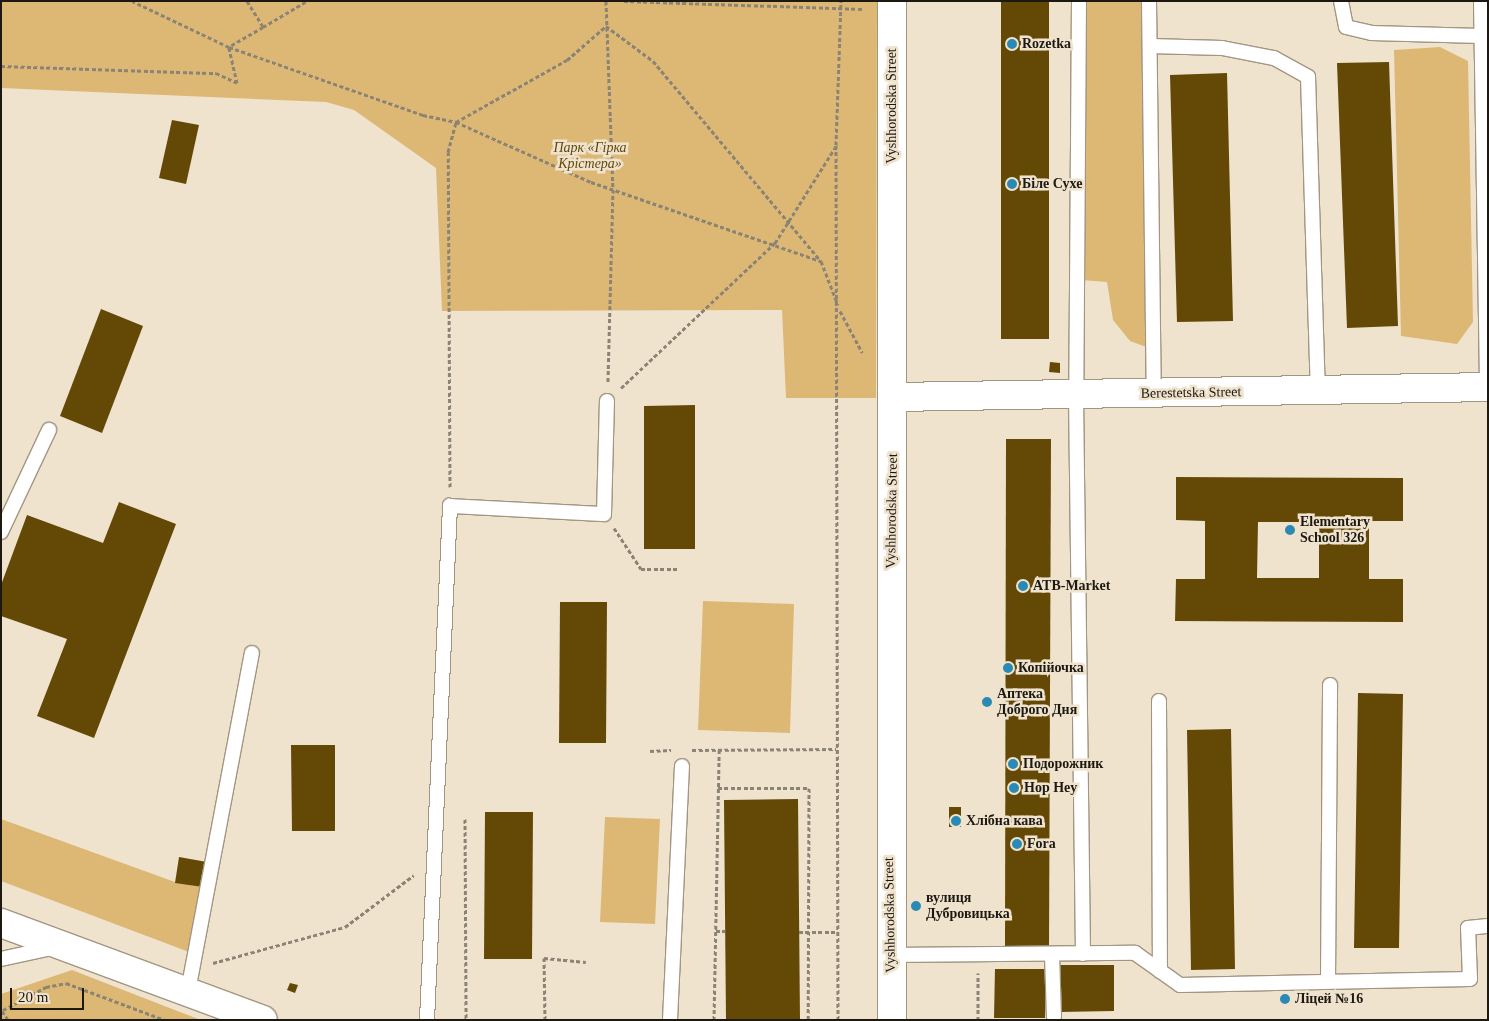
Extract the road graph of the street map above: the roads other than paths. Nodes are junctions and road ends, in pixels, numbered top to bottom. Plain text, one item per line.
1 (892, 1) edge
2 (1079, 1) edge
3 (1150, 1) edge
4 (1341, 1) edge
5 (1481, 1) edge
6 (1481, 36) junction
7 (1150, 46) junction
8 (1487, 387) edge
9 (1318, 390) junction
10 (1154, 394) junction
11 (1076, 395) junction
12 (894, 397) junction
13 (607, 401) road end
14 (49, 430) dead end
15 (1, 532) edge
16 (252, 653) dead end
17 (1330, 685) dead end
18 (1159, 701) dead end
19 (682, 766) dead end
20 (1, 923) edge
21 (1488, 926) edge
22 (62, 947) junction
23 (1052, 954) junction
24 (1083, 954) junction
25 (890, 955) junction
26 (1, 959) edge
27 (1160, 971) junction
28 (190, 980) junction
29 (1328, 981) junction
30 (1054, 1017) dead end
31 (263, 1020) edge
32 (427, 1020) edge
33 (670, 1020) edge
34 (892, 1020) edge

1 - 12 main road, Vyshhorodska Street
2 - 11 lane
3 - 7 lane
4 - 6 lane
5 - 6 lane
6 - 8 lane
7 - 9 lane
7 - 10 lane
8 - 9 main road, Berestetska Street
9 - 10 main road, Berestetska Street
10 - 11 main road, Berestetska Street
11 - 12 main road, Berestetska Street
11 - 24 lane
12 - 25 main road, Vyshhorodska Street
13 - 32 lane
14 - 15 lane
16 - 28 lane
17 - 29 lane
18 - 27 lane
19 - 33 lane
20 - 22 main road
21 - 29 lane
22 - 26 lane
22 - 28 main road
23 - 24 lane
23 - 25 lane
23 - 30 lane
24 - 27 lane
25 - 34 main road, Vyshhorodska Street
27 - 29 lane
28 - 31 main road

